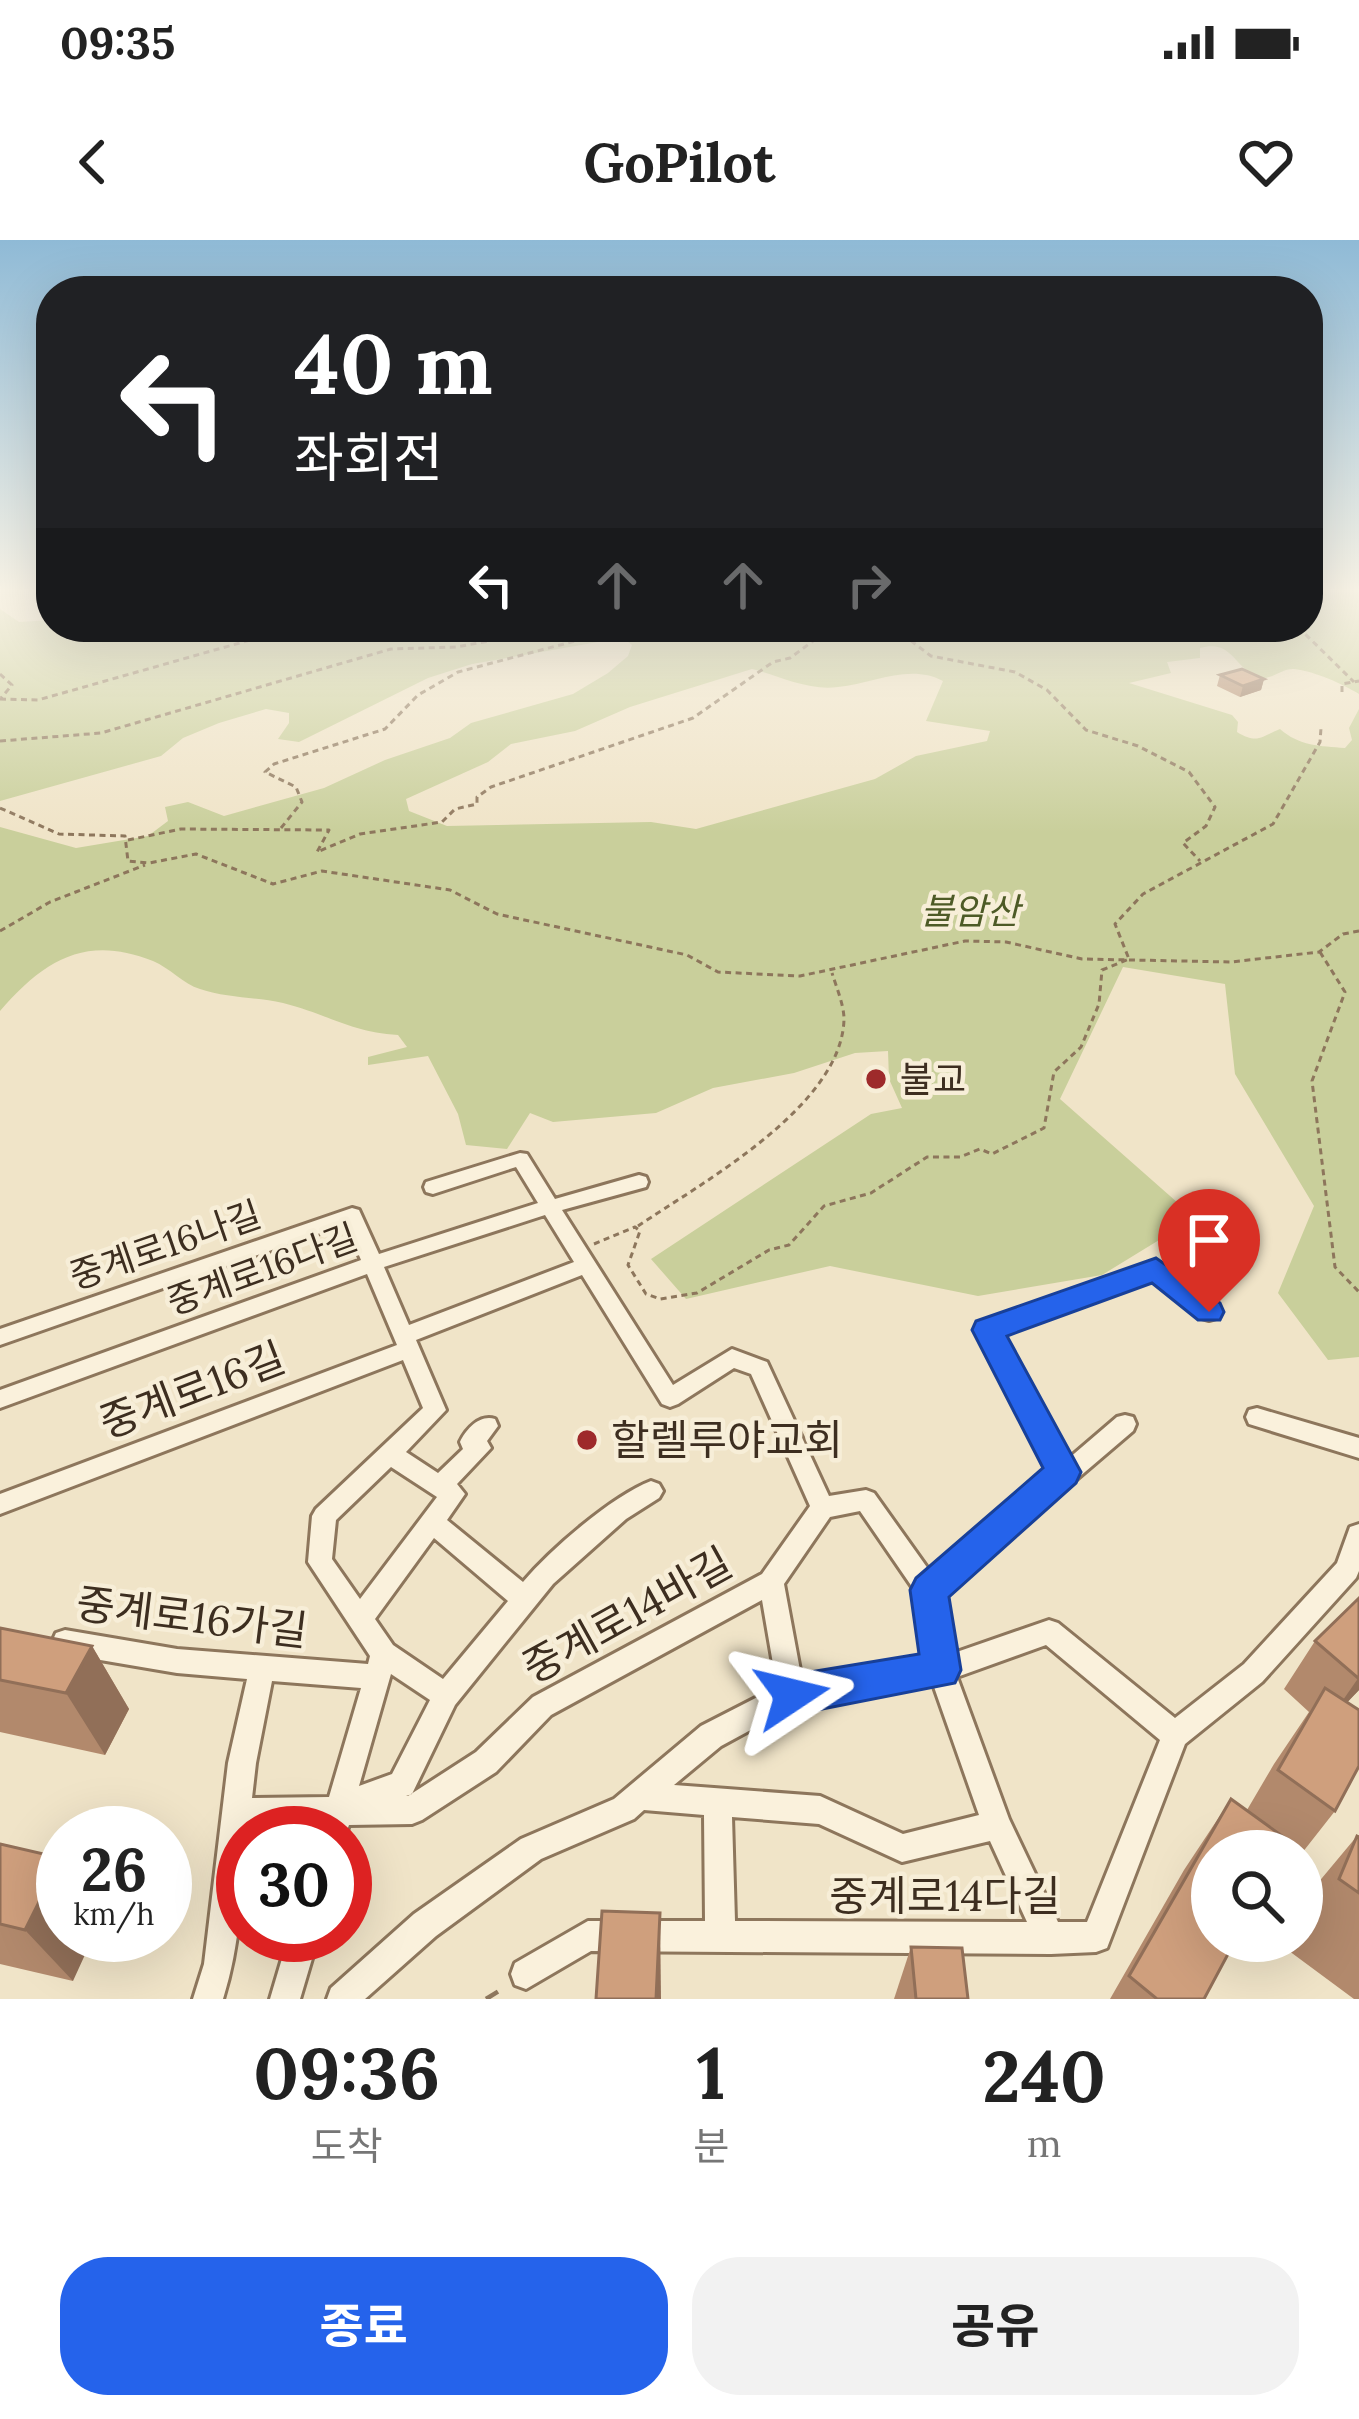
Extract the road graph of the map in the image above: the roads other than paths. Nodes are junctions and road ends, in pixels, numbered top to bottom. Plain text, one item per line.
1 (639, 1182) dead end
2 (434, 1187) dead end
3 (548, 1206) junction
4 (582, 1262) junction
5 (373, 1263) junction
6 (1209, 1312) dead end
7 (0, 1337) edge
8 (408, 1341) junction
9 (0, 1399) edge
10 (1256, 1417) dead end
11 (1125, 1424) dead end
12 (487, 1426) dead end
13 (1359, 1448) edge
14 (389, 1454) junction
15 (1064, 1472) junction
16 (440, 1486) junction
17 (651, 1491) dead end
18 (0, 1504) edge
19 (823, 1508) junction
20 (432, 1522) junction
21 (1359, 1535) edge
22 (771, 1582) junction
23 (929, 1590) junction
24 (526, 1600) junction
25 (360, 1619) junction
26 (44, 1638) edge
27 (380, 1666) junction
28 (262, 1668) junction
29 (941, 1670) junction
30 (792, 1695) junction
31 (446, 1696) junction
32 (1174, 1735) junction
33 (640, 1796) junction
34 (718, 1802) junction
35 (237, 1806) edge
36 (340, 1806) edge
37 (362, 1806) edge
38 (372, 1815) edge
39 (997, 1825) junction
40 (720, 1937) junction
41 (1051, 1939) junction
42 (219, 1962) edge
43 (296, 1962) edge
44 (526, 1974) dead end
45 (208, 1999) edge
46 (286, 1999) edge
47 (342, 1999) edge

1 - 3 street, 중계로16다길
2 - 3 street
3 - 4 street
3 - 5 street, 중계로16다길
4 - 8 street, 중계로16길
4 - 19 street
5 - 7 street, 중계로16나길
5 - 8 street
5 - 9 street, 중계로16다길
6 - 15 street
8 - 14 street
8 - 18 street, 중계로16길
10 - 13 street
11 - 15 street
12 - 16 street
14 - 16 street
14 - 25 street
15 - 23 street
16 - 20 street
17 - 24 street
19 - 22 street, 중계로14바길
19 - 23 street
20 - 24 street
20 - 25 street
21 - 32 street
22 - 30 street
22 - 38 street, 중계로14바길
23 - 29 street
24 - 31 street
25 - 27 street
26 - 28 street, 중계로16가길
27 - 28 street, 중계로16가길
27 - 31 street
27 - 36 street
28 - 35 street
29 - 30 street
29 - 32 street
29 - 39 street
30 - 33 street
31 - 37 street
32 - 41 street, 중계로14다길
33 - 34 street
33 - 47 street
34 - 39 street
34 - 40 street
39 - 41 street
40 - 41 street, 중계로14다길
40 - 44 street, 중계로14다길
42 - 45 street
43 - 46 street

